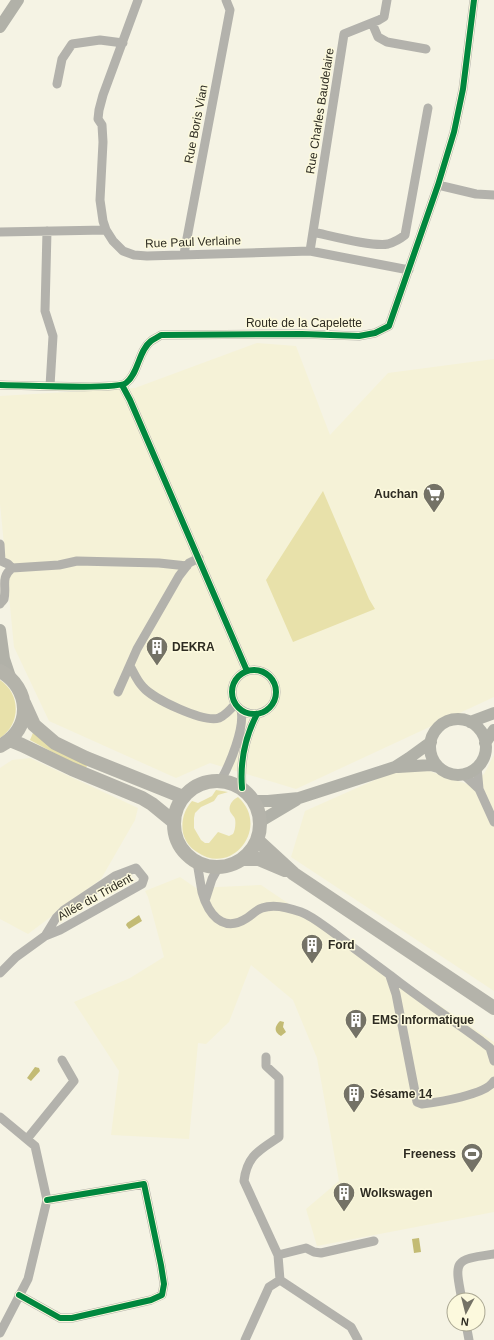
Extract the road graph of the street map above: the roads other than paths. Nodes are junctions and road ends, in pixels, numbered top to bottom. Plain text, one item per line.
1 (18, 0) edge
2 (138, 0) edge
3 (226, 0) edge
4 (387, 0) edge
5 (474, 0) edge
6 (372, 23) junction
7 (0, 27) edge
8 (123, 43) junction
9 (426, 49) dead end
10 (57, 84) dead end
11 (428, 108) dead end
12 (438, 185) junction
13 (494, 195) edge
14 (106, 230) junction
15 (47, 231) junction
16 (0, 232) edge
17 (313, 232) junction
18 (310, 250) junction
19 (184, 254) junction
20 (409, 270) junction
21 (122, 384) junction
22 (0, 385) edge
23 (50, 386) junction
24 (0, 544) edge
25 (199, 558) junction
26 (187, 566) junction
27 (12, 568) junction
28 (0, 604) edge
29 (0, 630) edge
30 (130, 666) junction
31 (247, 671) junction
32 (5, 674) edge
33 (118, 692) dead end
34 (24, 703) junction
35 (238, 707) junction
36 (494, 713) edge
37 (257, 714) junction
38 (470, 722) junction
39 (494, 730) edge
40 (431, 742) junction
41 (5, 743) edge
42 (485, 743) junction
43 (438, 766) junction
44 (395, 767) junction
45 (477, 767) junction
46 (463, 774) junction
47 (221, 780) junction
48 (242, 788) junction
49 (479, 789) junction
50 (183, 797) junction
51 (299, 798) junction
52 (254, 800) junction
53 (174, 822) junction
54 (260, 822) junction
55 (494, 822) edge
56 (257, 840) junction
57 (243, 858) junction
58 (197, 862) junction
59 (219, 866) junction
60 (294, 874) junction
61 (205, 901) junction
62 (45, 936) junction
63 (0, 973) edge
64 (390, 976) junction
65 (494, 1008) edge
66 (266, 1057) dead end
67 (62, 1060) dead end
68 (494, 1061) edge
69 (494, 1081) edge
70 (0, 1117) edge
71 (27, 1140) junction
72 (47, 1200) junction
73 (374, 1241) dead end
74 (494, 1254) edge
75 (278, 1255) junction
76 (280, 1280) junction
77 (460, 1292) edge
78 (19, 1296) junction
79 (1, 1331) edge
80 (245, 1340) edge
81 (358, 1340) edge

1 - 7 main road
2 - 8 street, Rue Paul Verlaine
3 - 19 street, Rue Boris Vian
4 - 6 street, Rue Charles Baudelaire
5 - 12 street, Route de la Capelette
6 - 9 street
6 - 17 street, Rue Charles Baudelaire
8 - 10 street
8 - 14 street, Rue Paul Verlaine
11 - 17 street
12 - 13 street
12 - 20 street, Route de la Capelette
14 - 15 street
14 - 19 street, Rue Paul Verlaine
15 - 16 street
15 - 23 street
17 - 18 street, Rue Charles Baudelaire
18 - 19 street, Rue Paul Verlaine
18 - 20 street, Rue Paul Verlaine
20 - 21 street, Route de la Capelette
21 - 23 street
21 - 25 street
22 - 23 street
24 - 27 street
25 - 26 street
25 - 31 street
26 - 27 street
26 - 30 street
27 - 28 street
29 - 32 main road
30 - 33 street
30 - 35 street
31 - 35 street
31 - 37 street
32 - 34 main road
34 - 41 main road
34 - 50 main road
35 - 37 street
35 - 47 street
36 - 38 main road
37 - 48 street
38 - 40 main road
38 - 42 main road
39 - 42 main road
40 - 43 main road
40 - 44 main road
41 - 53 main road
42 - 45 main road
43 - 44 main road
43 - 46 main road
44 - 51 main road
45 - 46 main road
45 - 49 street
46 - 49 street
47 - 48 main road
47 - 50 main road
48 - 52 main road
49 - 55 street
50 - 53 main road
51 - 52 main road
51 - 54 main road
52 - 54 main road
53 - 58 main road
54 - 56 main road
56 - 57 main road
56 - 60 main road
57 - 59 main road
57 - 60 main road
58 - 59 main road
58 - 61 street
59 - 61 street
60 - 65 main road
61 - 64 street
62 - 62 street, Allée du Trident
62 - 63 street, Allée du Trident
64 - 68 street
64 - 69 street
66 - 75 street
67 - 71 street
70 - 71 street
71 - 72 street
72 - 78 street
72 - 78 street
73 - 75 street
74 - 77 street
75 - 76 street
76 - 80 street
76 - 81 street
78 - 79 street

